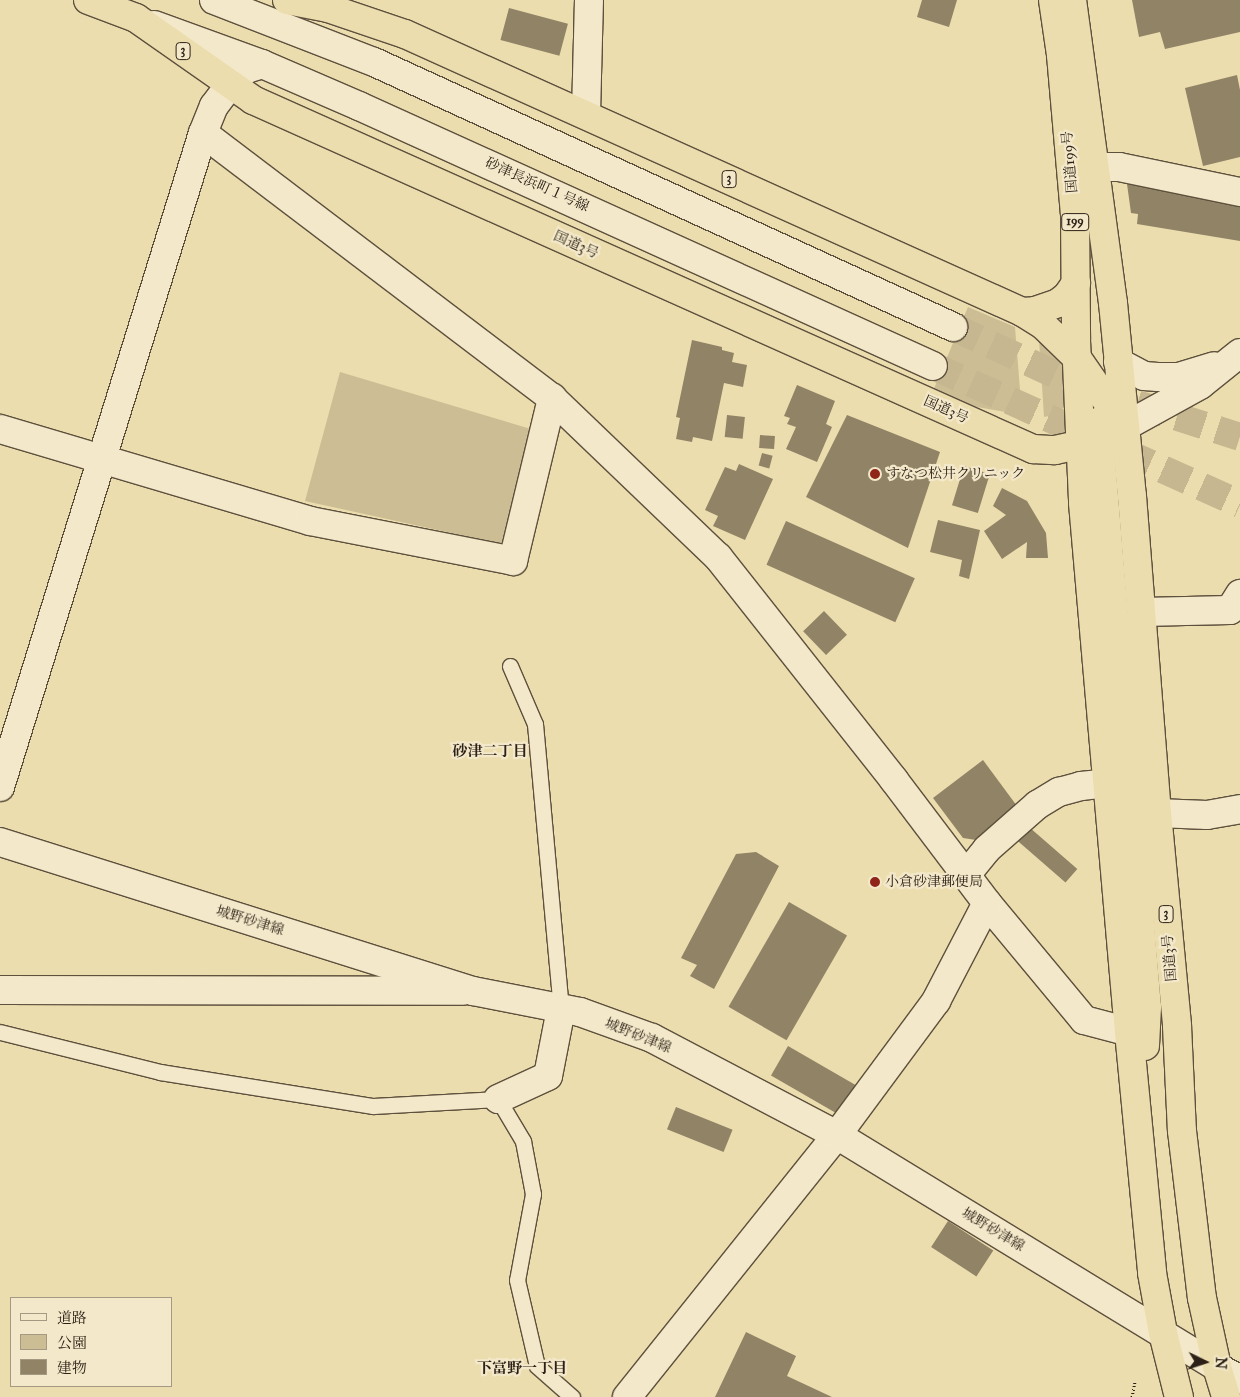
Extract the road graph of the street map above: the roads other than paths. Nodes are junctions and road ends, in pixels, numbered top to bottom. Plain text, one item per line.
1 (88, 0) edge
2 (214, 0) edge
3 (287, 0) edge
4 (589, 0) edge
5 (1053, 0) edge
6 (1072, 0) edge
7 (136, 18) junction
8 (262, 64) junction
9 (230, 85) junction
10 (1086, 101) junction
11 (586, 114) junction
12 (203, 133) junction
13 (1096, 166) junction
14 (1240, 192) edge
15 (1076, 283) junction
16 (1022, 312) junction
17 (953, 327) tunnel mouth
18 (1235, 357) edge
19 (933, 366) tunnel mouth
20 (1105, 369) junction
21 (552, 398) junction
22 (1124, 427) junction
23 (0, 428) edge
24 (1086, 434) junction
25 (1033, 449) junction
26 (100, 460) junction
27 (1083, 503) junction
28 (1240, 594) edge
29 (1142, 612) junction
30 (510, 666) dead end
31 (1108, 783) junction
32 (0, 787) edge
33 (1240, 810) edge
34 (1157, 813) junction
35 (0, 842) edge
36 (966, 875) junction
37 (987, 903) junction
38 (0, 990) edge
39 (473, 991) junction
40 (561, 1009) junction
41 (0, 1032) edge
42 (1129, 1032) junction
43 (498, 1098) junction
44 (837, 1135) junction
45 (1141, 1150) junction
46 (1163, 1333) junction
47 (1217, 1367) junction
48 (1240, 1380) edge
49 (572, 1397) edge
50 (627, 1397) edge
51 (1179, 1397) edge
52 (1226, 1397) edge

1 - 7 highway, 国道3号 / 3
2 - 17 street
3 - 11 highway, 国道3号 / 3
4 - 11 street
5 - 15 highway, 国道199号 / 199
6 - 10 highway, 国道199号 / 199
7 - 8 street, 砂津長浜町１号線
7 - 9 highway, 国道3号 / 3
8 - 9 street
8 - 19 street, 砂津長浜町１号線
9 - 12 street
9 - 25 highway, 国道3号 / 3
10 - 13 highway, 国道199号 / 199
10 - 20 highway
11 - 16 highway, 国道3号 / 3
12 - 21 street
12 - 26 street
13 - 14 street
13 - 20 highway, 国道199号 / 199
15 - 16 highway
15 - 20 highway, 国道199号 / 199
16 - 20 highway, 国道3号 / 3
18 - 20 street
18 - 22 street
20 - 22 highway, 国道3号 / 3
20 - 24 highway, 国道199号 / 199
20 - 24 highway
21 - 26 street
21 - 36 street
22 - 24 highway, 国道3号 / 3
22 - 29 highway, 国道3号 / 3
23 - 26 street
24 - 25 highway, 国道3号 / 3
24 - 27 highway
24 - 45 highway
25 - 27 highway
26 - 32 street
27 - 31 highway
28 - 29 street
29 - 34 highway, 国道3号 / 3
30 - 40 lane
31 - 36 street
31 - 42 highway
33 - 34 street
34 - 47 highway, 国道3号 / 3
35 - 39 street, 城野砂津線
36 - 37 street
37 - 42 street
37 - 44 street
38 - 39 street
39 - 40 street, 城野砂津線
40 - 43 street
40 - 44 street, 城野砂津線
41 - 43 lane
42 - 45 highway
43 - 49 lane
44 - 46 street, 城野砂津線
44 - 50 street
45 - 46 highway
46 - 47 street, 城野砂津線
46 - 51 highway
47 - 48 street, 城野砂津線
47 - 52 highway, 国道3号 / 3

